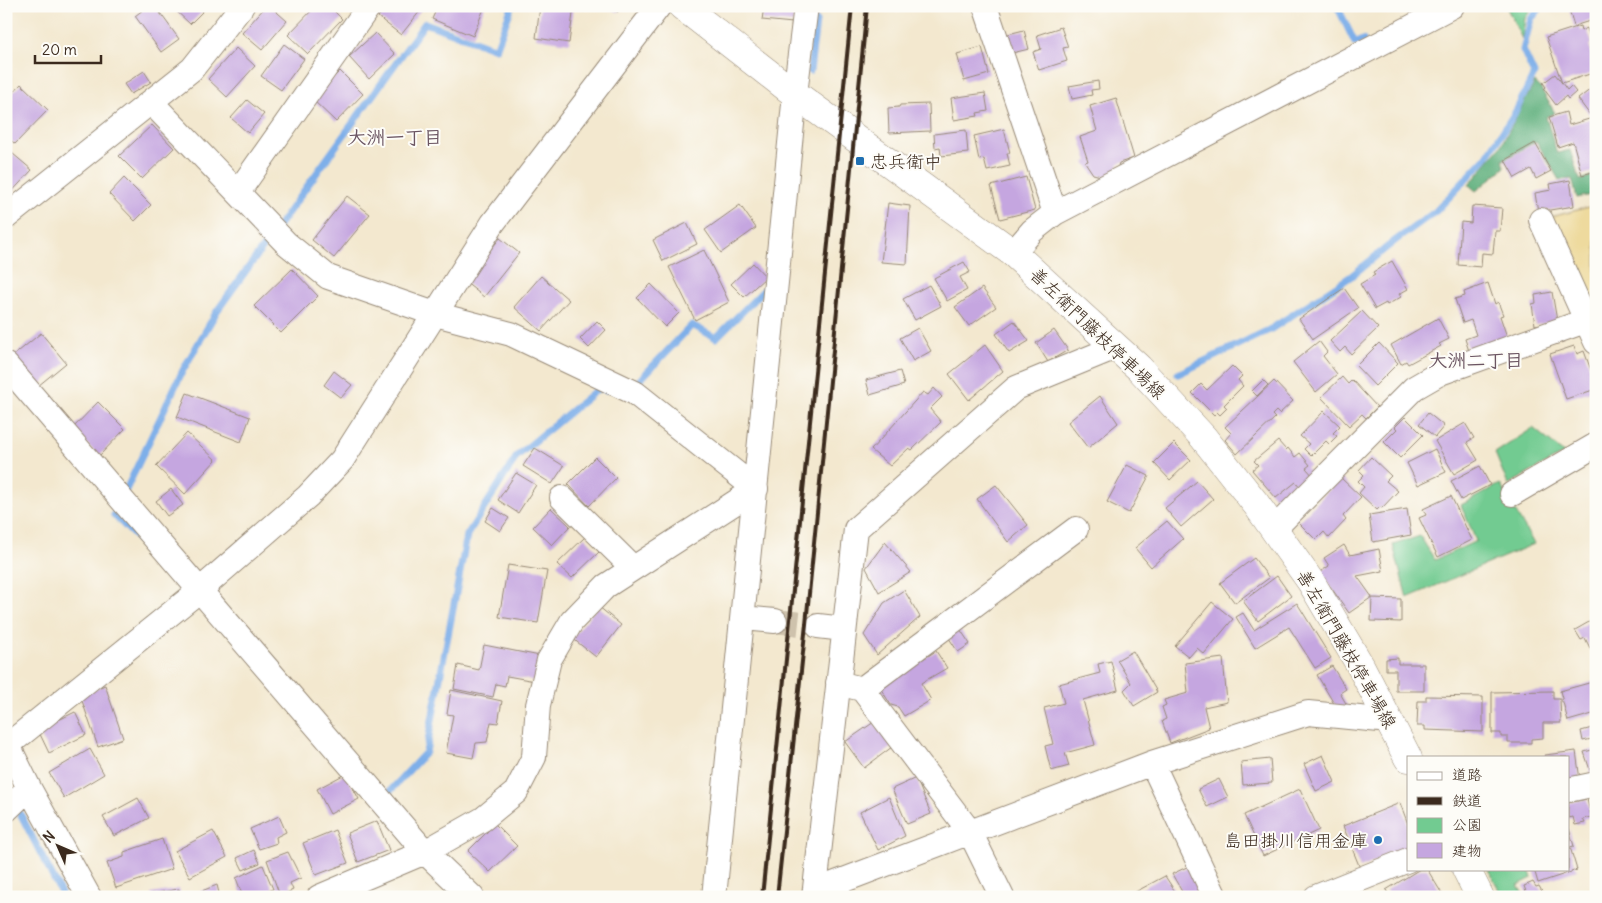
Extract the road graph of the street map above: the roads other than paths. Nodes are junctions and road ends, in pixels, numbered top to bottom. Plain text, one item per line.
1 (242, 6) edge
2 (369, 6) edge
3 (660, 6) edge
4 (682, 6) edge
5 (806, 6) edge
6 (985, 6) edge
7 (1452, 6) edge
8 (794, 94) junction
9 (151, 102) junction
10 (238, 192) junction
11 (1055, 213) junction
12 (6, 217) edge
13 (1541, 220) dead end
14 (1014, 253) junction
15 (435, 314) junction
16 (1590, 318) edge
17 (1596, 342) edge
18 (1116, 347) junction
19 (6, 366) edge
20 (1596, 445) edge
21 (756, 489) junction
22 (1512, 494) dead end
23 (562, 498) dead end
24 (1076, 529) dead end
25 (1274, 529) junction
26 (633, 568) junction
27 (200, 590) junction
28 (743, 618) junction
29 (774, 621) tunnel mouth
30 (818, 626) tunnel mouth
31 (844, 629) junction
32 (838, 684) junction
33 (862, 689) junction
34 (1390, 721) junction
35 (7, 743) edge
36 (1407, 756) edge
37 (1152, 763) junction
38 (1596, 784) edge
39 (29, 788) junction
40 (1570, 790) edge
41 (6, 810) edge
42 (970, 832) junction
43 (425, 852) junction
44 (1407, 860) edge
45 (1466, 870) edge
46 (814, 894) edge
47 (89, 897) edge
48 (319, 897) edge
49 (472, 897) edge
50 (714, 897) edge
51 (1002, 897) edge
52 (1215, 897) edge
53 (1316, 897) edge
54 (1480, 897) edge

1 - 9 street
2 - 10 street
3 - 15 street
4 - 8 main road, 善左衛門藤枝停車場線
5 - 8 street
6 - 11 street
7 - 11 street
8 - 14 main road, 善左衛門藤枝停車場線
8 - 21 street
9 - 10 street
9 - 12 street
10 - 15 street
11 - 14 street
13 - 16 street
14 - 18 main road, 善左衛門藤枝停車場線
15 - 21 street
15 - 27 street
16 - 17 street
16 - 25 street
18 - 25 main road, 善左衛門藤枝停車場線
18 - 31 street
19 - 27 street
20 - 22 street
21 - 26 street
21 - 28 street
23 - 26 street
24 - 33 street
25 - 34 main road, 善左衛門藤枝停車場線
26 - 43 street
27 - 35 street
27 - 43 street
28 - 29 street
28 - 50 street
30 - 31 street
31 - 32 street
32 - 33 street
32 - 46 street
33 - 42 street
34 - 36 main road, 善左衛門藤枝停車場線
34 - 37 street
35 - 39 street
37 - 42 street
37 - 52 street
38 - 40 street
39 - 41 street
39 - 47 street
42 - 46 street
42 - 51 street
43 - 48 street
43 - 49 street
44 - 53 street
45 - 54 main road

